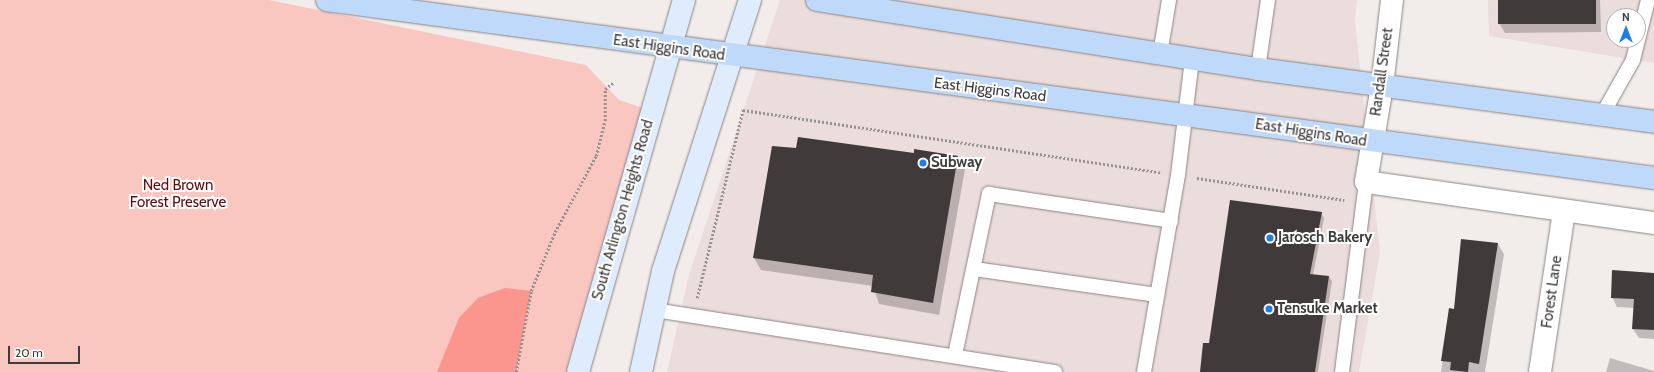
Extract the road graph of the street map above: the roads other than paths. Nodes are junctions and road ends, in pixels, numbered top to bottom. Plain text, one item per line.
1 (327, 0) edge
2 (684, 0) edge
3 (750, 0) edge
4 (817, 0) edge
5 (1169, 0) edge
6 (1268, 0) edge
7 (1392, 0) edge
8 (1648, 0) edge
9 (877, 5) edge
10 (670, 48) junction
11 (1160, 54) junction
12 (731, 57) junction
13 (1192, 58) junction
14 (1258, 69) junction
15 (1382, 86) junction
16 (1184, 114) junction
17 (1602, 116) junction
18 (1654, 122) edge
19 (1371, 143) junction
20 (1654, 178) edge
21 (1365, 192) junction
22 (1564, 212) junction
23 (1170, 221) junction
24 (1654, 223) edge
25 (974, 269) junction
26 (1157, 295) junction
27 (654, 310) junction
28 (955, 355) junction
29 (578, 372) edge
30 (641, 372) edge
31 (1055, 372) edge
32 (1144, 372) edge
33 (1342, 372) edge
34 (1540, 372) edge

1 - 10 main road, East Higgins Road
2 - 10 main road, South Arlington Heights Road
3 - 12 main road
4 - 9 main road
5 - 11 lane
6 - 14 lane
7 - 15 street, Randall Street
8 - 17 lane
9 - 11 main road
10 - 12 main road, East Higgins Road
10 - 29 main road, South Arlington Heights Road
11 - 13 main road
12 - 16 main road, East Higgins Road
12 - 27 main road
13 - 14 main road
13 - 16 lane
14 - 15 main road
15 - 17 main road
15 - 19 street, Randall Street
16 - 19 main road, East Higgins Road
16 - 23 lane
17 - 18 main road
19 - 20 main road, East Higgins Road
19 - 21 street, Randall Street
21 - 22 street
21 - 33 lane
22 - 24 street
22 - 34 street, Forest Lane
23 - 25 lane
23 - 26 lane
25 - 26 lane
25 - 28 lane
26 - 32 lane
27 - 28 lane
27 - 30 main road
28 - 31 lane

